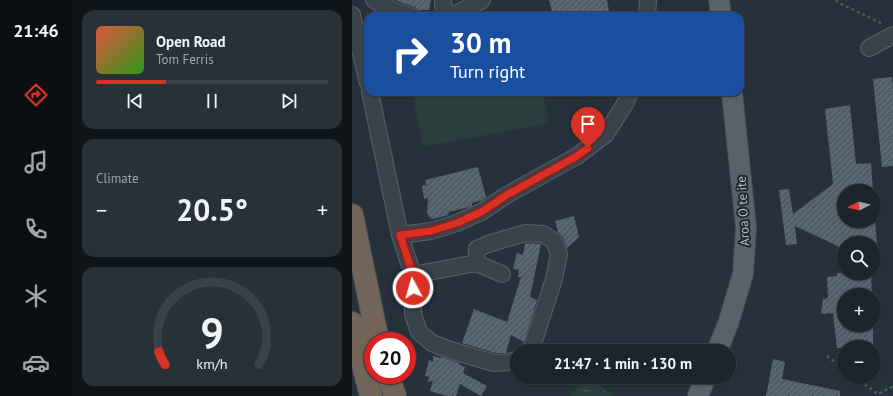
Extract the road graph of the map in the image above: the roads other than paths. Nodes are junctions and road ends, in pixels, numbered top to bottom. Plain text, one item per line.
1 (374, 0) edge
2 (443, 0) edge
3 (482, 0) edge
4 (648, 0) edge
5 (719, 0) edge
6 (399, 12) edge
7 (446, 12) edge
8 (460, 12) edge
9 (646, 12) edge
10 (720, 12) edge
11 (352, 15) edge
12 (890, 30) edge
13 (362, 36) edge
14 (869, 48) dead end
15 (364, 52) edge
16 (371, 96) edge
17 (628, 96) edge
18 (732, 96) edge
19 (352, 215) edge
20 (400, 235) junction
21 (476, 263) junction
22 (502, 274) dead end
23 (413, 275) junction
24 (352, 323) edge
25 (376, 332) edge
26 (533, 344) edge
27 (720, 344) edge
28 (510, 362) edge
29 (391, 384) edge
30 (703, 384) edge
31 (371, 396) edge
32 (395, 396) edge
33 (698, 396) edge

1 - 6 lane
2 - 7 lane
3 - 8 lane
4 - 9 lane
5 - 10 main road
11 - 13 lane
12 - 14 lane
13 - 15 lane
16 - 20 lane
17 - 20 lane
18 - 27 main road, Aroa O te ite
19 - 25 highway
20 - 23 lane
21 - 22 lane
21 - 23 lane
21 - 26 lane
23 - 28 lane
24 - 31 highway
29 - 32 highway
30 - 33 main road

